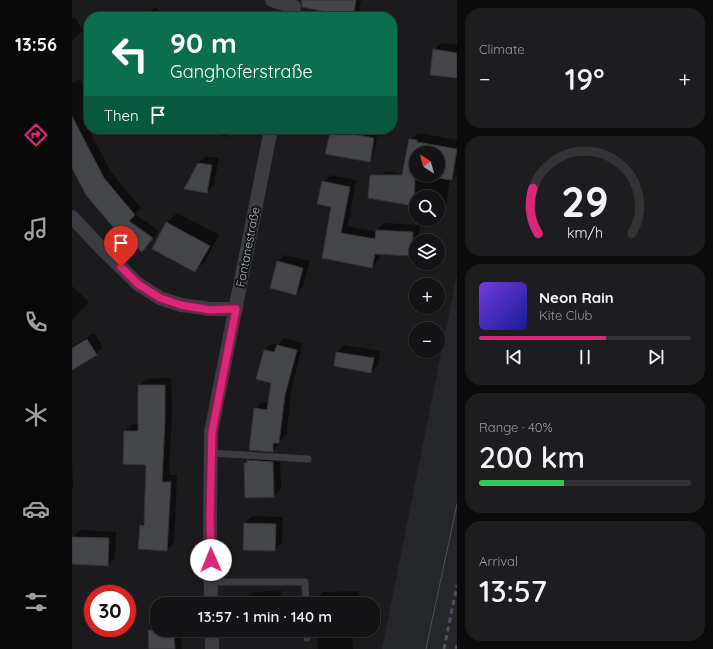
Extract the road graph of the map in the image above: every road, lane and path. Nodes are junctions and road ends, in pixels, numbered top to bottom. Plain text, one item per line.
1 (272, 0) edge
2 (294, 8) edge
3 (270, 134) edge
4 (72, 217) edge
5 (236, 309) junction
6 (211, 453) junction
7 (308, 459) dead end
8 (211, 582) junction
9 (211, 597) edge
10 (306, 597) edge
11 (212, 637) edge
12 (212, 649) edge

1 - 2 street
3 - 5 street, Fontanestraße
4 - 5 street
5 - 6 street, Fontanestraße
6 - 7 lane
6 - 8 street, Fontanestraße
8 - 9 street, Fontanestraße
8 - 10 lane
11 - 12 street

